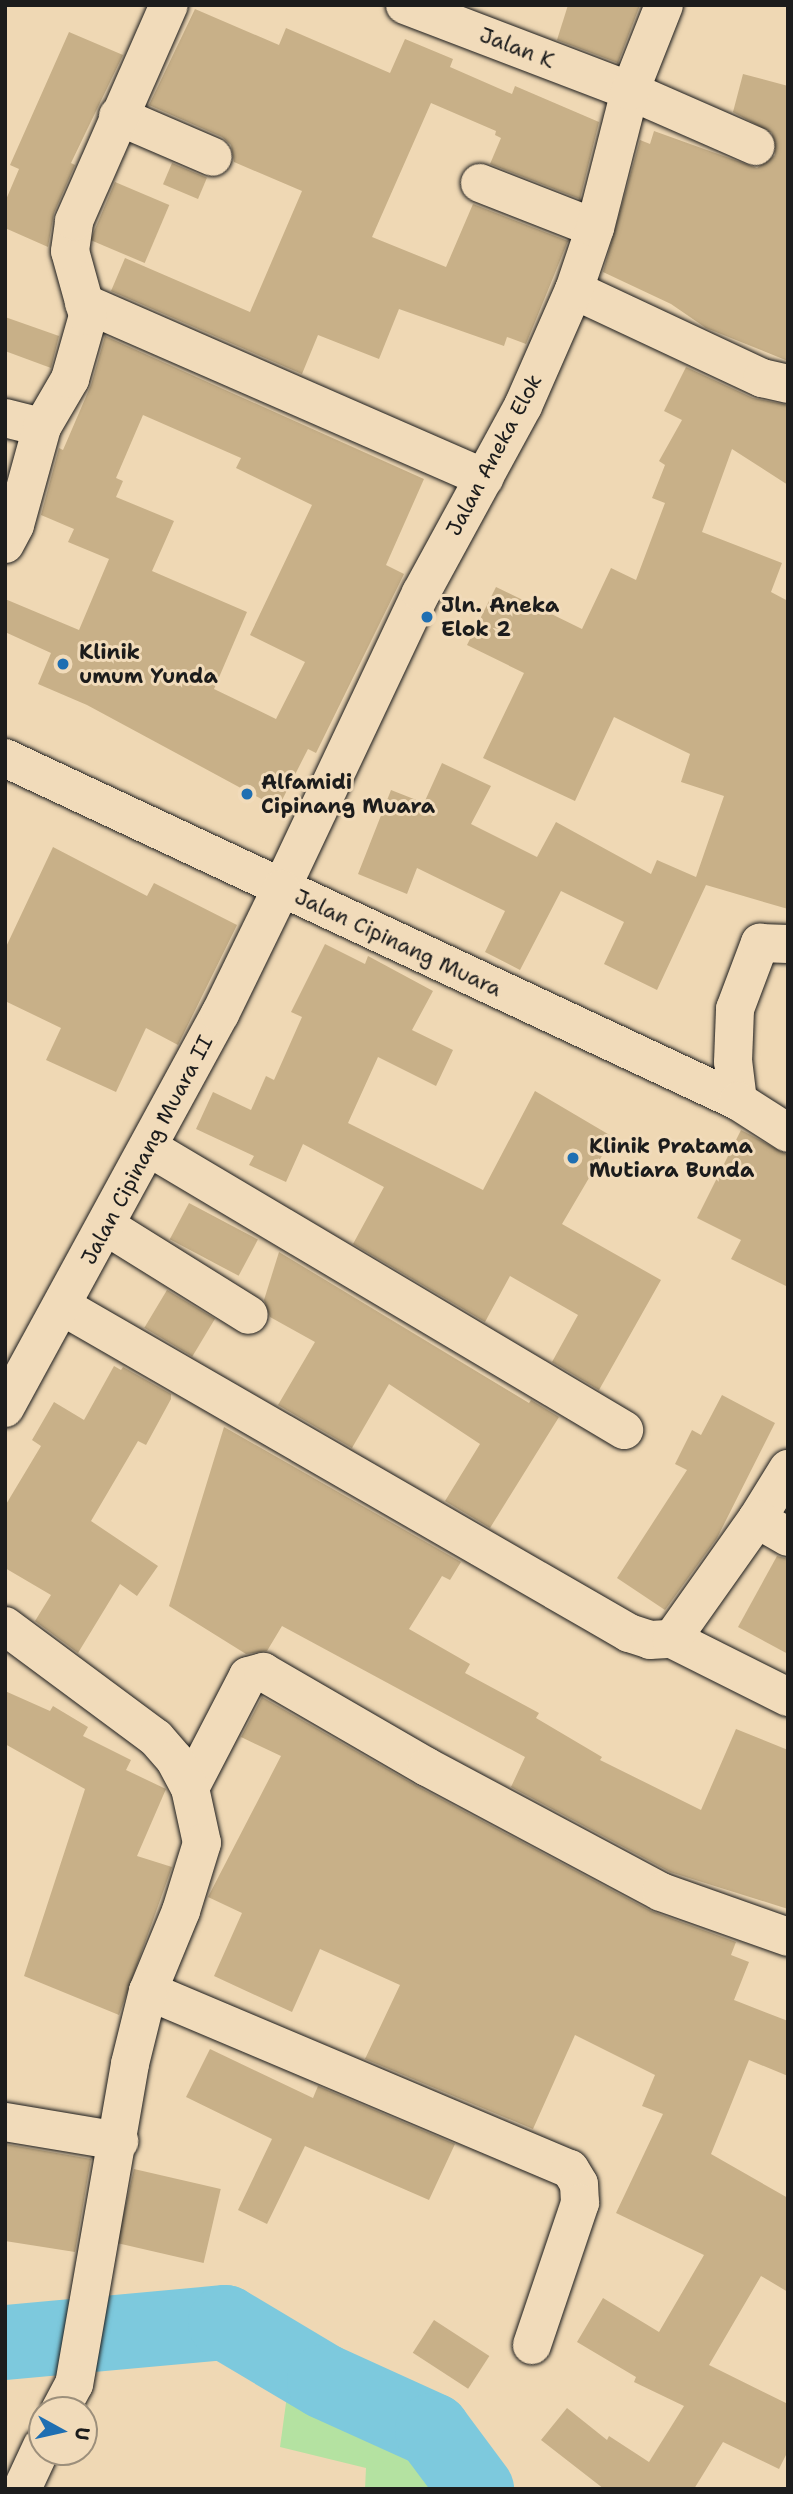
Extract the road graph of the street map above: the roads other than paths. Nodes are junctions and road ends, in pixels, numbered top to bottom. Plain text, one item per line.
1 (169, 5) edge
2 (405, 5) edge
3 (664, 5) edge
4 (630, 91) junction
5 (118, 116) junction
6 (755, 146) dead end
7 (213, 157) dead end
8 (480, 183) dead end
9 (595, 228) junction
10 (574, 290) junction
11 (84, 303) junction
12 (788, 384) edge
13 (5, 418) edge
14 (42, 427) junction
15 (484, 478) junction
16 (5, 544) edge
17 (5, 758) edge
18 (281, 889) junction
19 (788, 944) edge
20 (738, 1101) junction
21 (788, 1133) edge
22 (149, 1147) junction
23 (106, 1226) junction
24 (62, 1306) junction
25 (249, 1315) dead end
26 (5, 1408) edge
27 (624, 1430) dead end
28 (788, 1469) edge
29 (772, 1528) edge
30 (5, 1626) edge
31 (672, 1639) junction
32 (788, 1697) edge
33 (190, 1788) junction
34 (788, 1937) edge
35 (148, 1991) junction
36 (5, 2122) edge
37 (119, 2141) junction
38 (532, 2345) dead end
39 (67, 2396) edge
40 (33, 2466) edge
41 (22, 2489) edge

1 - 5 street
2 - 4 street, Jalan K
3 - 4 street, Jalan Aneka Elok
4 - 6 street, Jalan K
4 - 9 street, Jalan Aneka Elok
5 - 7 street
5 - 11 street
8 - 9 street
9 - 10 street, Jalan Aneka Elok
10 - 12 street
10 - 15 street, Jalan Aneka Elok
11 - 14 street
11 - 15 street
13 - 14 street
14 - 16 street
15 - 18 street, Jalan Aneka Elok
17 - 18 street, Jalan Cipinang Muara
18 - 20 street, Jalan Cipinang Muara
18 - 22 street, Jalan Cipinang Muara II
19 - 20 street
20 - 21 street, Jalan Cipinang Muara
22 - 23 street, Jalan Cipinang Muara II
22 - 27 street
23 - 24 street, Jalan Cipinang Muara II
23 - 25 street
24 - 26 street, Jalan Cipinang Muara II
24 - 31 street
28 - 29 street
29 - 31 street
30 - 33 street
31 - 32 street
33 - 34 street
33 - 35 street
35 - 37 street
35 - 38 street
36 - 37 street
37 - 39 street
40 - 41 street

